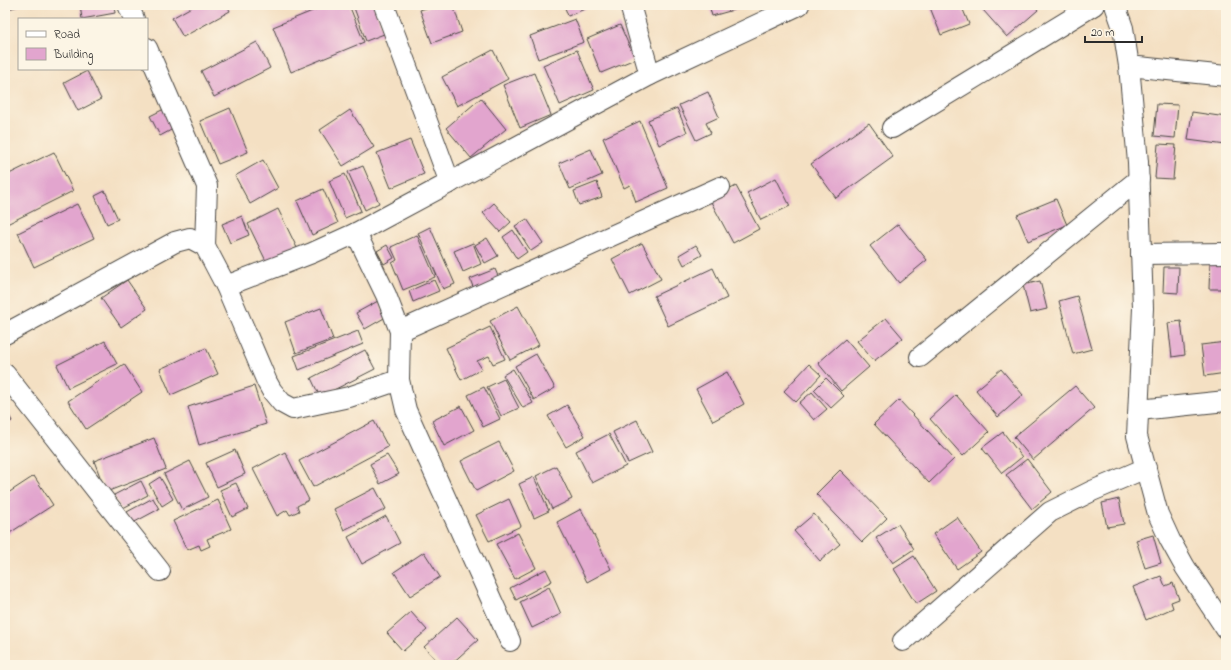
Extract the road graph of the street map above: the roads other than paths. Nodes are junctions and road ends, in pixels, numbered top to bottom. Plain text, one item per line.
1 (128, 5) edge
2 (384, 5) edge
3 (630, 5) edge
4 (799, 5) edge
5 (1094, 5) edge
6 (1115, 5) edge
7 (134, 18) edge
8 (148, 50) edge
9 (1129, 66) junction
10 (650, 75) junction
11 (1226, 76) edge
12 (892, 128) dead end
13 (1139, 179) junction
14 (450, 182) junction
15 (720, 187) dead end
16 (356, 233) junction
17 (206, 246) junction
18 (1226, 253) edge
19 (1141, 254) junction
20 (226, 286) junction
21 (400, 332) junction
22 (5, 334) edge
23 (920, 357) dead end
24 (5, 374) edge
25 (399, 380) junction
26 (1226, 401) edge
27 (1139, 410) junction
28 (1146, 468) junction
29 (160, 572) dead end
30 (1226, 630) edge
31 (510, 641) dead end
32 (904, 641) dead end

1 - 7 street
2 - 14 street
3 - 10 street
4 - 10 street
5 - 12 street
6 - 9 street
8 - 17 street
9 - 11 street
9 - 13 street
10 - 14 street
13 - 19 street
13 - 23 street
14 - 16 street
15 - 21 street
16 - 20 street
16 - 21 street
17 - 20 street
17 - 22 street
18 - 19 street
19 - 27 street
20 - 25 street
21 - 25 street
24 - 29 street
25 - 31 street
26 - 27 street
27 - 28 street
28 - 30 street
28 - 32 street

